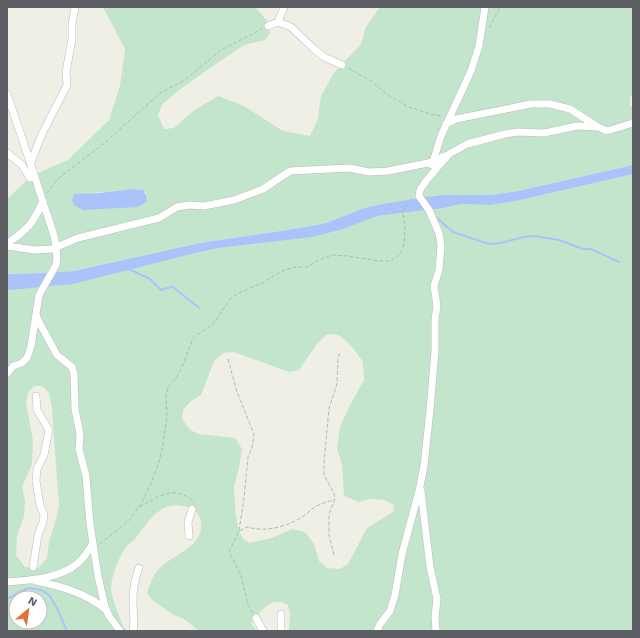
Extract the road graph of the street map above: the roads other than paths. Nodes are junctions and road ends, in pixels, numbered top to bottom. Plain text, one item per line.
1 (75, 7) edge
2 (284, 7) edge
3 (485, 7) edge
4 (278, 22) junction
5 (268, 26) road end
6 (342, 65) road end
7 (7, 94) edge
8 (447, 121) junction
9 (633, 123) edge
10 (598, 127) junction
11 (7, 153) edge
12 (449, 154) junction
13 (31, 162) junction
14 (433, 162) junction
15 (30, 178) dead end
16 (426, 181) junction
17 (43, 201) junction
18 (7, 242) edge
19 (7, 246) edge
20 (56, 247) junction
21 (36, 314) junction
22 (7, 374) edge
23 (36, 396) dead end
24 (421, 483) junction
25 (192, 509) road end
26 (190, 536) dead end
27 (94, 547) junction
28 (33, 568) dead end
29 (139, 568) dead end
30 (28, 580) junction
31 (7, 582) edge
32 (106, 610) junction
33 (281, 614) dead end
34 (256, 618) road end
35 (120, 631) edge
36 (133, 631) edge
37 (264, 631) edge
38 (281, 631) edge
39 (377, 631) edge
40 (436, 631) edge

1 - 13 street
2 - 4 street
3 - 8 street
4 - 5 street
4 - 6 street
7 - 13 street
8 - 10 street
8 - 14 street
9 - 10 street
10 - 12 street
11 - 15 street
12 - 14 street
12 - 16 street
13 - 17 street
14 - 16 street
14 - 20 street
16 - 24 street
17 - 18 street
17 - 20 street
19 - 20 street
20 - 21 street
21 - 22 street
21 - 27 street
23 - 28 street
24 - 39 street
24 - 40 street
25 - 26 street
27 - 30 street
27 - 32 street
29 - 36 street
30 - 31 street
30 - 32 street
32 - 35 street
33 - 38 street
34 - 37 street

